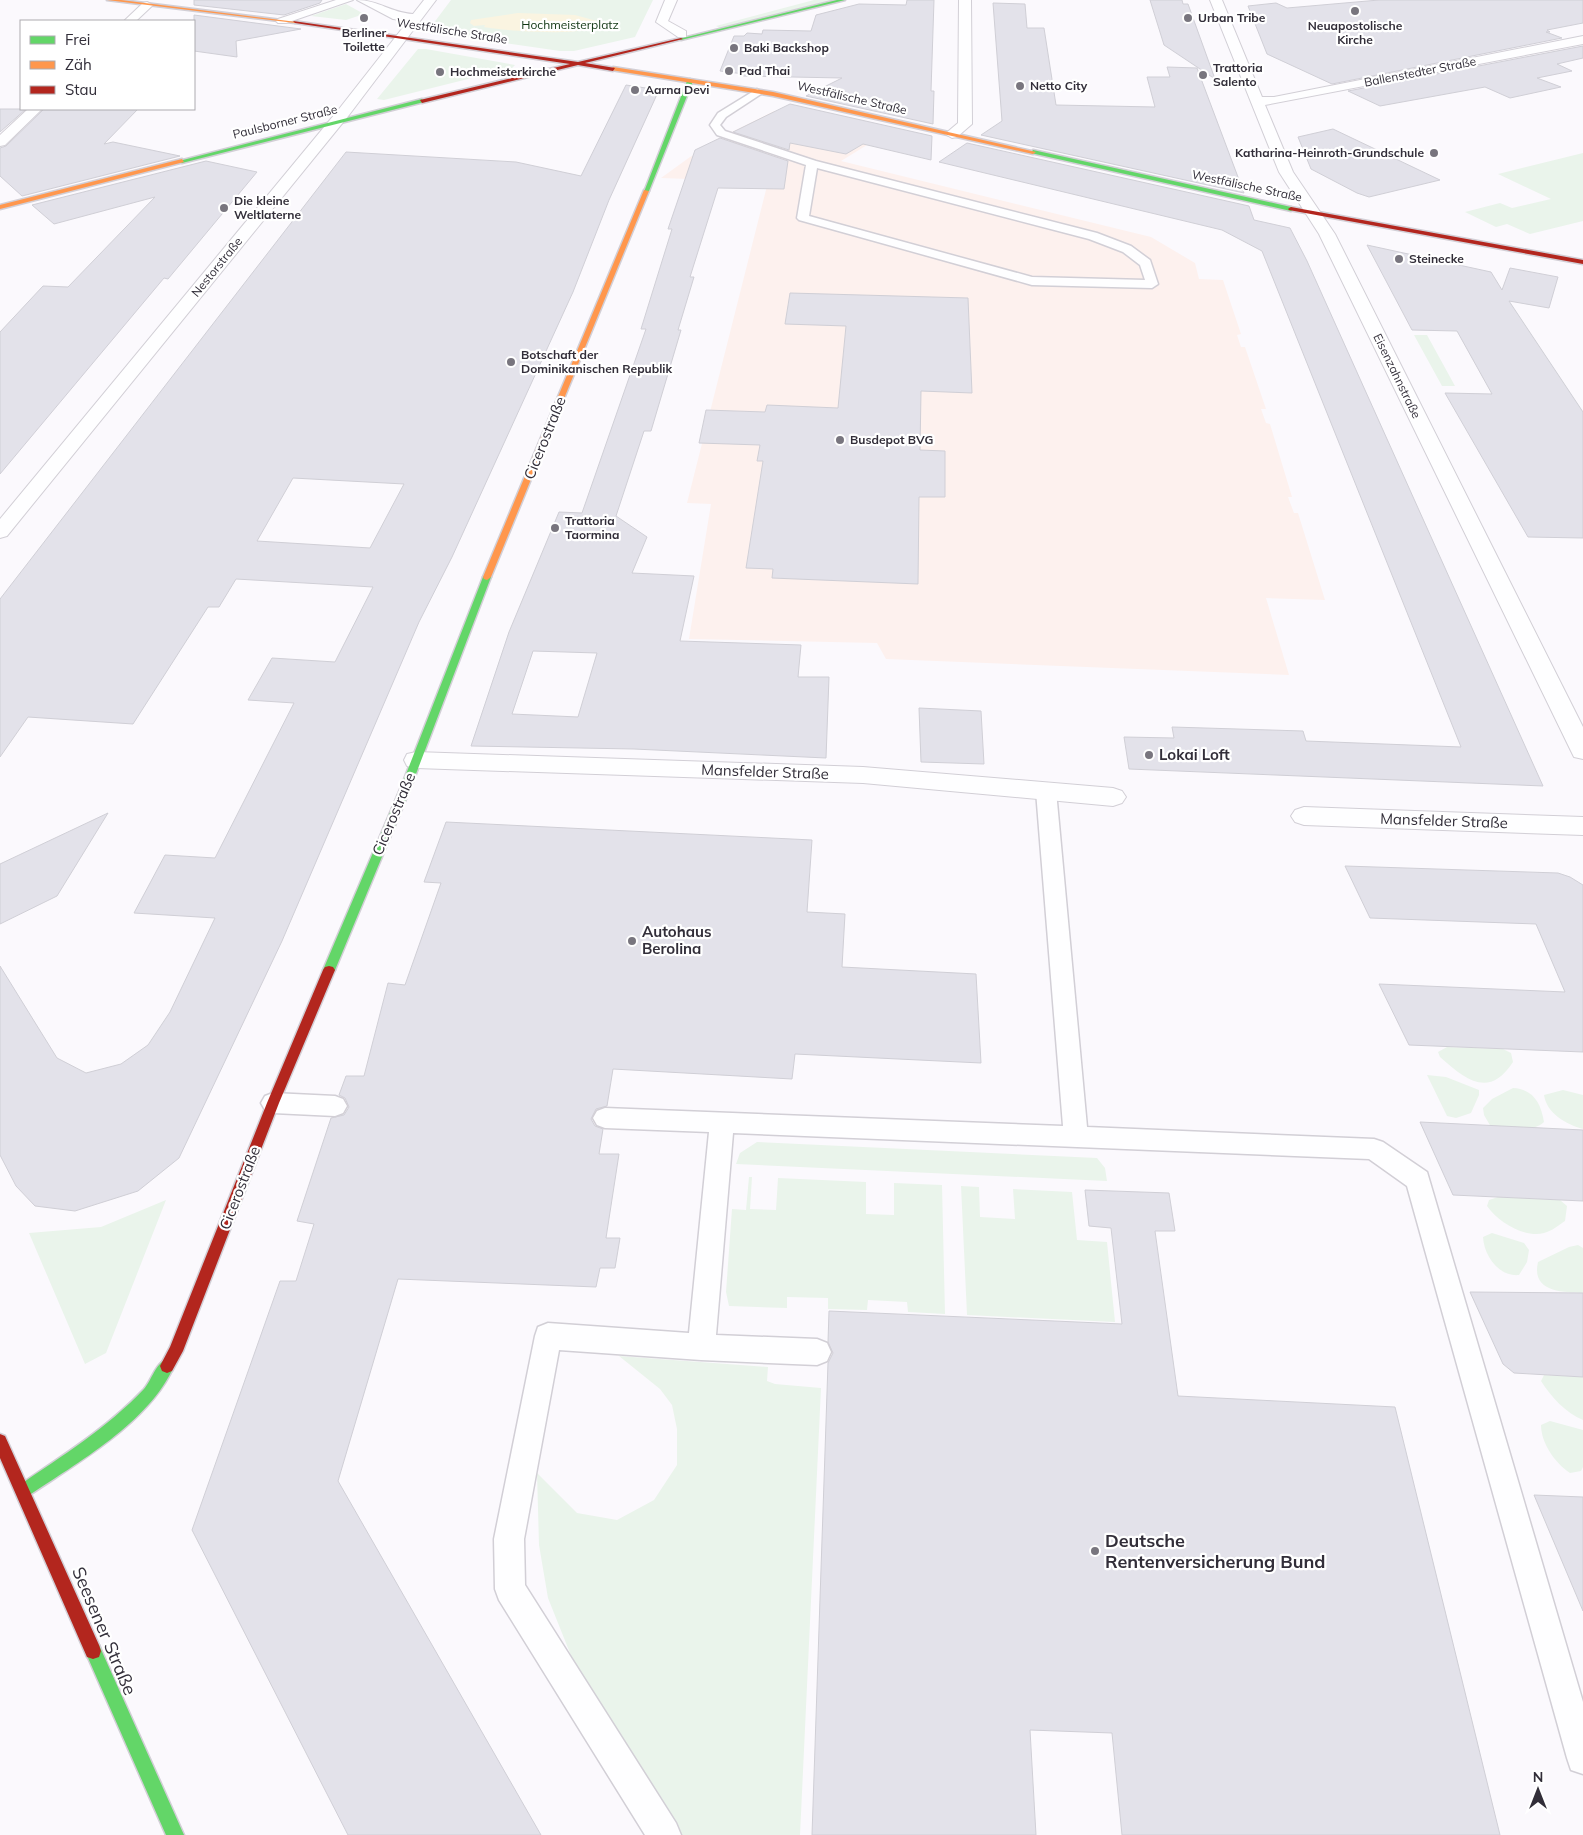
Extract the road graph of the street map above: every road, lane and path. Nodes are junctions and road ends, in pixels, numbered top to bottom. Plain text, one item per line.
1 (109, 0) edge
2 (347, 0) edge
3 (363, 0) edge
4 (430, 0) edge
5 (672, 0) edge
6 (802, 0) edge
7 (843, 0) edge
8 (965, 0) edge
9 (1216, 0) edge
10 (147, 4) junction
11 (415, 18) junction
12 (131, 20) edge
13 (282, 21) junction
14 (401, 36) junction
15 (685, 36) junction
16 (1583, 40) edge
17 (576, 64) junction
18 (690, 81) junction
19 (758, 92) junction
20 (1256, 101) junction
21 (34, 110) edge
22 (335, 124) junction
23 (952, 134) junction
24 (0, 142) edge
25 (812, 163) junction
26 (0, 207) edge
27 (1314, 214) junction
28 (1583, 262) edge
29 (0, 532) edge
30 (1583, 751) edge
31 (416, 760) junction
32 (1046, 792) junction
33 (1113, 798) dead end
34 (1304, 816) dead end
35 (1583, 826) edge
36 (273, 1103) junction
37 (335, 1106) dead end
38 (605, 1118) dead end
39 (722, 1123) junction
40 (1076, 1137) junction
41 (701, 1347) junction
42 (817, 1352) dead end
43 (0, 1441) edge
44 (23, 1490) junction
45 (1583, 1758) edge
46 (175, 1835) edge
47 (664, 1835) edge

1 - 10 street, Westfälische Straße
2 - 13 street
3 - 11 street
4 - 11 street, Nestorstraße
5 - 15 street
6 - 15 street, Paulsborner Straße
7 - 15 street, Paulsborner Straße
8 - 23 street
9 - 20 street, Eisenzahnstraße
10 - 12 street
10 - 13 street, Westfälische Straße
11 - 14 street, Nestorstraße
13 - 14 street, Westfälische Straße
14 - 17 street, Westfälische Straße
14 - 22 street, Nestorstraße
15 - 17 street, Paulsborner Straße
16 - 20 street, Ballenstedter Straße
17 - 18 street, Westfälische Straße
17 - 22 street, Paulsborner Straße
18 - 19 street, Westfälische Straße
18 - 31 street, Cicerostraße
19 - 23 street, Westfälische Straße
19 - 25 lane
20 - 27 street, Eisenzahnstraße
21 - 24 street
22 - 26 street, Paulsborner Straße
22 - 29 street, Nestorstraße
23 - 27 street, Westfälische Straße
25 - 25 lane
27 - 28 street, Westfälische Straße
27 - 30 street, Eisenzahnstraße
31 - 32 street, Mansfelder Straße
31 - 36 street, Cicerostraße
32 - 33 street, Mansfelder Straße
32 - 40 lane
34 - 35 street, Mansfelder Straße
36 - 37 lane
36 - 44 street, Cicerostraße
38 - 39 lane
39 - 40 lane
39 - 41 lane
40 - 45 lane
41 - 42 lane
41 - 47 lane
43 - 44 street, Seesener Straße
44 - 46 street, Seesener Straße

